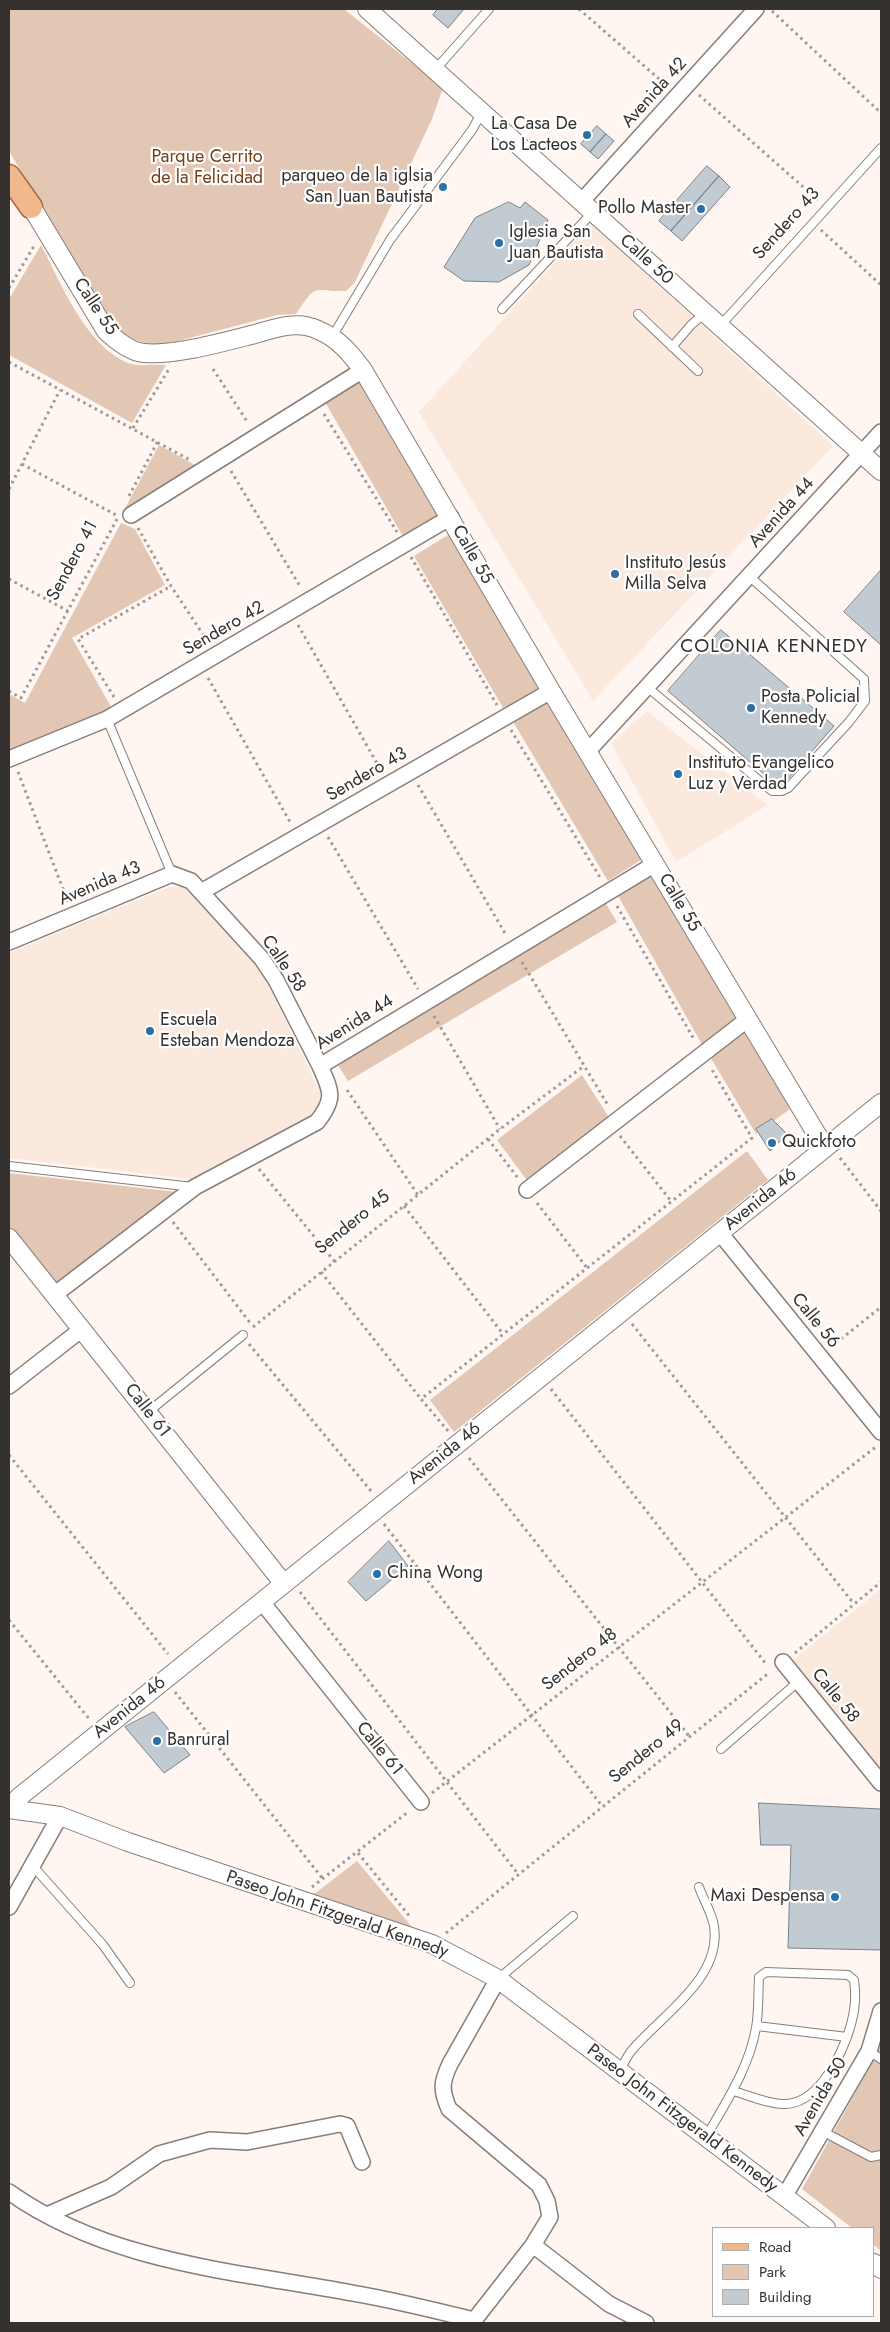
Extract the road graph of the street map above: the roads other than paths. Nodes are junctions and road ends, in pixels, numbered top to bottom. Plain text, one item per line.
1 (367, 9) edge
2 (489, 9) edge
3 (756, 9) edge
4 (435, 70) junction
5 (482, 112) junction
6 (881, 148) edge
7 (9, 167) edge
8 (9, 176) edge
9 (31, 207) junction
10 (587, 207) junction
11 (502, 309) dead end
12 (705, 313) junction
13 (638, 314) dead end
14 (720, 326) junction
15 (332, 337) junction
16 (672, 347) junction
17 (364, 370) junction
18 (698, 371) dead end
19 (881, 432) edge
20 (861, 454) junction
21 (881, 471) edge
22 (451, 517) junction
23 (129, 520) road end
24 (749, 576) junction
25 (647, 687) junction
26 (551, 691) junction
27 (107, 719) junction
28 (588, 751) junction
29 (11, 759) edge
30 (655, 864) junction
31 (172, 874) junction
32 (201, 892) junction
33 (9, 942) edge
34 (748, 1019) junction
35 (324, 1064) junction
36 (881, 1103) edge
37 (828, 1146) junction
38 (9, 1166) edge
39 (195, 1187) junction
40 (527, 1190) dead end
41 (720, 1233) junction
42 (9, 1238) edge
43 (54, 1295) junction
44 (82, 1329) junction
45 (243, 1335) road end
46 (9, 1386) edge
47 (148, 1412) junction
48 (881, 1432) edge
49 (287, 1582) junction
50 (262, 1602) junction
51 (778, 1666) road end
52 (799, 1681) junction
53 (721, 1749) dead end
54 (880, 1777) edge
55 (421, 1802) road end
56 (12, 1809) edge
57 (60, 1816) junction
58 (32, 1865) junction
59 (699, 1887) dead end
60 (9, 1908) edge
61 (573, 1916) dead end
62 (498, 1979) junction
63 (130, 1983) dead end
64 (881, 2011) edge
65 (757, 2026) junction
66 (847, 2038) junction
67 (875, 2055) edge
68 (619, 2072) junction
69 (733, 2090) junction
70 (822, 2131) junction
71 (705, 2138) junction
72 (881, 2155) edge
73 (362, 2162) dead end
74 (9, 2195) edge
75 (784, 2198) junction
76 (47, 2216) junction
77 (825, 2227) edge
78 (533, 2245) junction
79 (473, 2322) edge
80 (646, 2323) edge

1 - 4 street, Calle 50
2 - 4 lane
3 - 10 street, Avenida 42
4 - 5 street, Calle 50
5 - 10 street, Calle 50
5 - 15 lane
6 - 14 lane, Sendero 43
7 - 9 street, Calle 55
8 - 9 main road
9 - 15 street, Calle 55
10 - 11 lane
10 - 12 street, Calle 50
12 - 14 street, Calle 50
12 - 16 lane
13 - 16 lane
14 - 20 street, Calle 50
15 - 17 street, Calle 55
16 - 18 lane
17 - 22 street, Calle 55
17 - 23 street
19 - 20 street, Avenida 44
20 - 21 street, Calle 50
20 - 24 street, Avenida 44
22 - 26 street, Calle 55
22 - 27 street, Sendero 42
24 - 25 street, Avenida 44
24 - 25 lane
25 - 28 street, Avenida 44
26 - 28 street, Calle 55
26 - 32 street, Sendero 43
27 - 29 street, Sendero 42
27 - 31 lane
28 - 30 street, Calle 55
30 - 34 street, Calle 55
30 - 35 street, Avenida 44
31 - 32 street
31 - 33 street, Avenida 43
32 - 35 street, Calle 58
34 - 37 street, Calle 55
34 - 40 street
35 - 39 street, Avenida 44
36 - 37 street, Avenida 46
37 - 41 street, Avenida 46
38 - 39 lane
39 - 43 street, Avenida 44
41 - 48 street, Calle 56
41 - 49 street, Avenida 46
42 - 43 street, Calle 61
43 - 44 street, Calle 61
44 - 46 street
44 - 47 street, Calle 61
45 - 47 lane
47 - 49 street, Calle 61
49 - 50 street, Avenida 46
50 - 55 street, Calle 61
50 - 56 street, Avenida 46
51 - 52 street, Calle 58
52 - 53 lane
52 - 54 street, Calle 58
56 - 57 street, Paseo John Fitzgerald Kennedy
57 - 58 street
57 - 62 street, Paseo John Fitzgerald Kennedy
58 - 60 street
58 - 63 lane
59 - 68 lane
61 - 62 lane
62 - 68 street, Paseo John Fitzgerald Kennedy
62 - 78 street
64 - 67 street, Avenida 50
65 - 66 lane
65 - 66 lane
65 - 69 lane
66 - 69 lane
67 - 70 street, Avenida 50
68 - 71 street, Paseo John Fitzgerald Kennedy
69 - 71 lane
70 - 72 lane
70 - 75 street, Avenida 50
71 - 75 street, Paseo John Fitzgerald Kennedy
73 - 76 street
74 - 76 street
75 - 77 street, Paseo John Fitzgerald Kennedy
76 - 79 street
78 - 79 street
78 - 80 street

